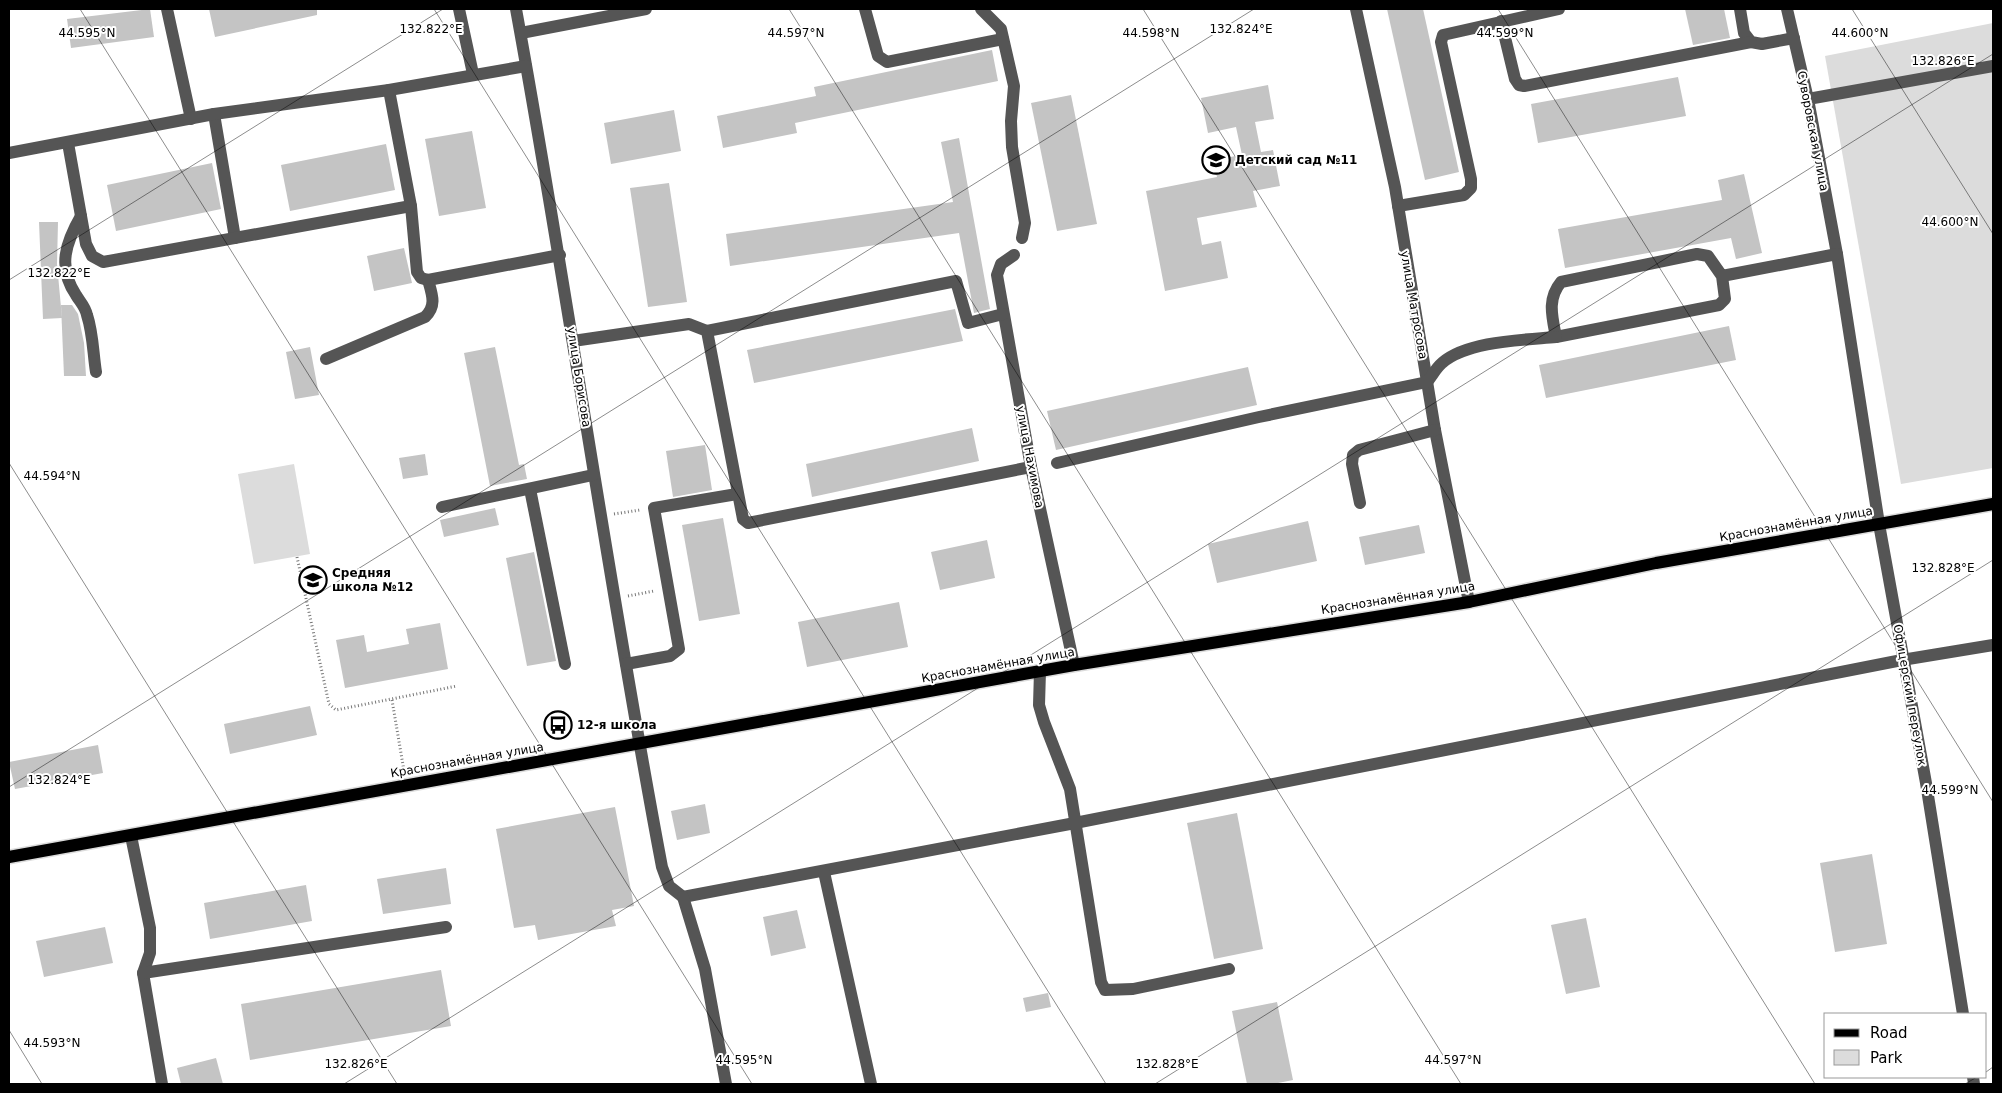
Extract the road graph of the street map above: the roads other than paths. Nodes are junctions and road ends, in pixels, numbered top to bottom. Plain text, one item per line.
1 (167, 9) edge
2 (459, 9) edge
3 (516, 9) edge
4 (646, 9) edge
5 (865, 9) edge
6 (981, 9) edge
7 (1356, 9) edge
8 (1559, 9) edge
9 (1740, 9) edge
10 (1787, 9) edge
11 (1501, 21) junction
12 (521, 33) junction
13 (1794, 38) junction
14 (1003, 39) junction
15 (1751, 42) junction
16 (526, 66) junction
17 (1993, 66) edge
18 (473, 74) junction
19 (389, 90) junction
20 (1808, 99) junction
21 (214, 114) junction
22 (191, 119) junction
23 (68, 143) junction
24 (9, 153) edge
25 (411, 206) junction
26 (1398, 206) junction
27 (81, 216) junction
28 (236, 238) junction
29 (1022, 238) dead end
30 (1837, 254) junction
31 (560, 255) junction
32 (1014, 255) dead end
33 (1722, 276) junction
34 (428, 280) junction
35 (1003, 314) junction
36 (707, 331) junction
37 (1556, 337) junction
38 (573, 341) junction
39 (326, 359) dead end
40 (96, 372) dead end
41 (1427, 382) junction
42 (1435, 430) junction
43 (1057, 463) dead end
44 (1031, 467) junction
45 (593, 475) junction
46 (530, 489) junction
47 (737, 494) junction
48 (1360, 503) dead end
49 (1993, 504) edge
50 (442, 507) dead end
51 (1879, 524) junction
52 (1469, 602) junction
53 (1993, 645) edge
54 (1902, 660) junction
55 (564, 664) dead end
56 (626, 664) junction
57 (1074, 665) junction
58 (1040, 671) junction
59 (638, 745) junction
60 (1075, 823) junction
61 (131, 836) junction
62 (9, 857) edge
63 (824, 872) junction
64 (683, 897) junction
65 (446, 927) dead end
66 (1229, 969) dead end
67 (143, 973) junction
68 (1963, 1013) edge
69 (162, 1084) edge
70 (726, 1084) edge
71 (871, 1084) edge

1 - 22 street
2 - 18 street
3 - 12 street, улица Борисова
4 - 12 street
5 - 14 street
6 - 14 street
7 - 26 street, улица Матросова
8 - 11 street
9 - 15 street
10 - 13 street, Суворовская улица
11 - 15 street
11 - 26 street
12 - 16 street, улица Борисова
13 - 15 street
13 - 20 street, Суворовская улица
14 - 29 street
16 - 18 street
16 - 31 street, улица Борисова
17 - 20 street
18 - 19 street
19 - 21 street
19 - 25 street
20 - 30 street, Суворовская улица
21 - 22 street
21 - 28 street
22 - 23 street
23 - 24 street
23 - 27 street
25 - 28 street
25 - 34 street
26 - 41 street, улица Матросова
27 - 28 street
27 - 40 street
30 - 33 street
30 - 51 street, Суворовская улица
31 - 34 street
31 - 38 street, улица Борисова
32 - 35 street, улица Нахимова
33 - 37 street
33 - 37 street
34 - 39 street
35 - 36 street
35 - 44 street, улица Нахимова
36 - 38 street
36 - 47 street
37 - 41 street
38 - 45 street, улица Борисова
41 - 42 street, улица Матросова
41 - 43 street
42 - 48 street
42 - 52 street, улица Матросова
44 - 47 street
44 - 57 street, улица Нахимова
45 - 46 street
45 - 56 street, улица Борисова
46 - 50 street
46 - 55 street
47 - 56 street
49 - 51 main road, Краснознамённая улица
51 - 52 main road, Краснознамённая улица
51 - 54 street, Офицерский переулок
52 - 57 main road, Краснознамённая улица
53 - 54 street
54 - 60 street
54 - 68 street, Офицерский переулок
56 - 59 street, улица Борисова
57 - 58 main road, Краснознамённая улица
58 - 59 main road, Краснознамённая улица
58 - 60 street
59 - 61 main road, Краснознамённая улица
59 - 64 street, улица Борисова
60 - 63 street
60 - 66 street
61 - 62 main road, Краснознамённая улица
61 - 67 street
63 - 64 street
63 - 71 street
64 - 70 street
65 - 67 street
67 - 69 street

